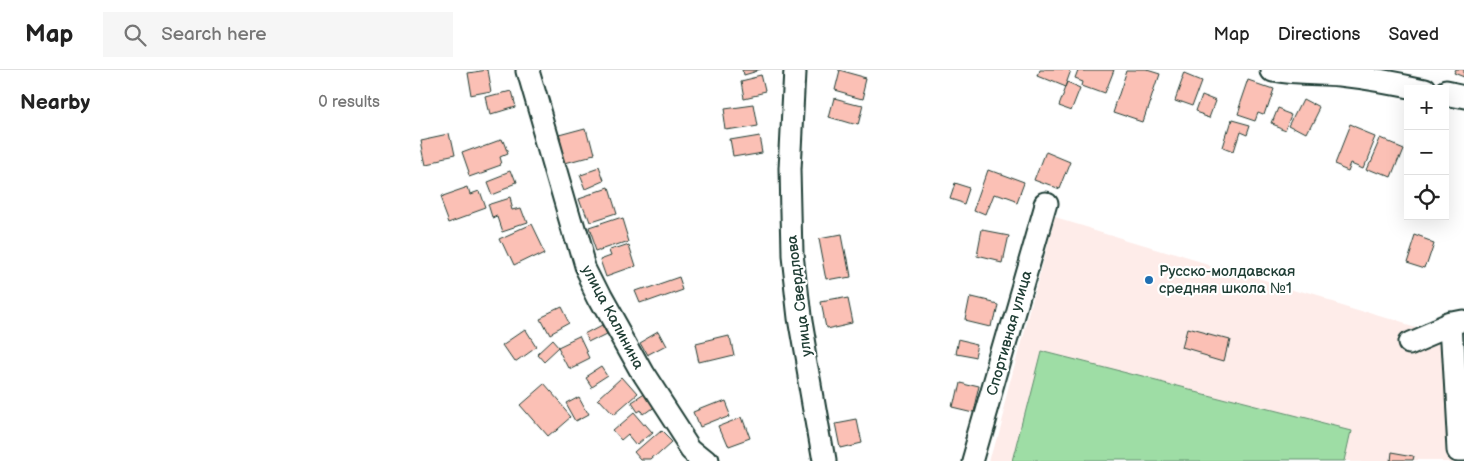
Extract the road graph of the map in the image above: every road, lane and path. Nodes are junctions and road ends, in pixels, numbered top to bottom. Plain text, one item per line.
1 (528, 70) edge
2 (795, 70) edge
3 (1272, 70) edge
4 (1404, 85) edge
5 (1449, 94) edge
6 (1464, 97) edge
7 (1046, 204) dead end
8 (1458, 323) edge
9 (1409, 342) dead end
10 (1464, 449) edge
11 (707, 461) edge
12 (824, 461) edge
13 (972, 461) edge

1 - 11 street, улица Калинина
2 - 12 street, улица Свердлова
3 - 4 street
5 - 6 street
7 - 13 street, Спортивная улица
8 - 9 street
8 - 10 street

